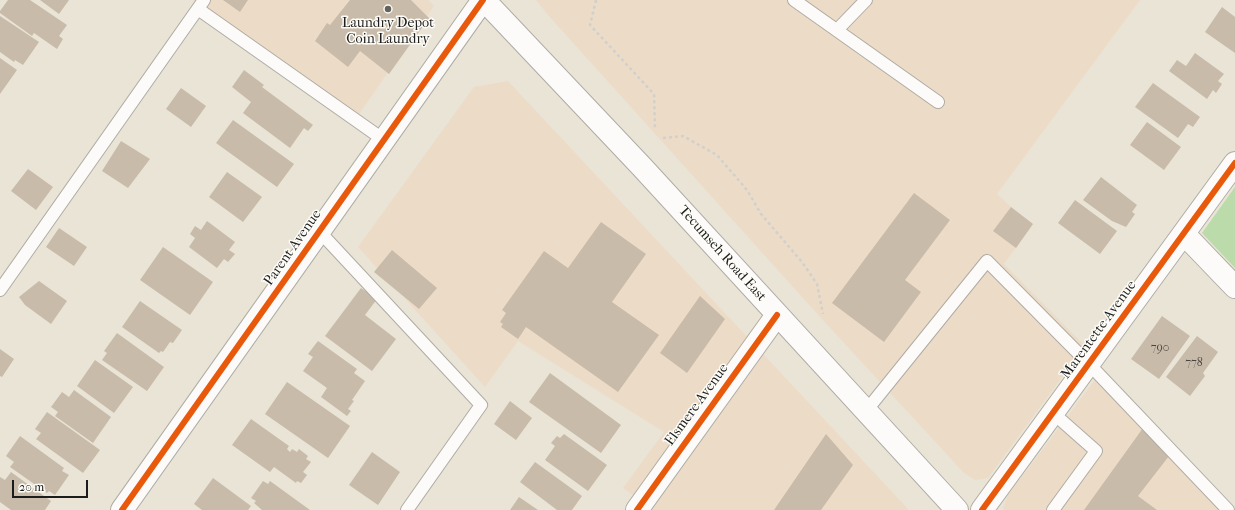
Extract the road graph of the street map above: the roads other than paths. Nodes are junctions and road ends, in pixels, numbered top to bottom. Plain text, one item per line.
1 (484, 0) edge
2 (794, 0) edge
3 (866, 0) edge
4 (201, 5) edge
5 (836, 30) junction
6 (938, 102) dead end
7 (384, 140) junction
8 (1235, 163) edge
9 (319, 231) junction
10 (1184, 234) junction
11 (1235, 287) edge
12 (0, 290) edge
13 (777, 315) junction
14 (1089, 364) junction
15 (866, 411) junction
16 (1053, 413) junction
17 (644, 508) edge
18 (122, 510) edge
19 (407, 510) edge
20 (957, 510) edge
21 (982, 510) edge
22 (1052, 510) edge
23 (1228, 510) edge

1 - 7 street, Parent Avenue
1 - 13 street, Tecumseh Road East
2 - 5 lane
3 - 5 lane
4 - 7 lane
4 - 12 lane
5 - 6 lane
7 - 9 street, Parent Avenue
8 - 10 street, Marentette Avenue
9 - 18 street, Parent Avenue
9 - 19 lane
10 - 11 street
10 - 14 street, Marentette Avenue
13 - 15 street, Tecumseh Road East
13 - 17 street, Elsmere Avenue
14 - 15 lane
14 - 16 street, Marentette Avenue
14 - 23 lane
15 - 20 street, Tecumseh Road East
16 - 21 street, Marentette Avenue
16 - 22 lane

